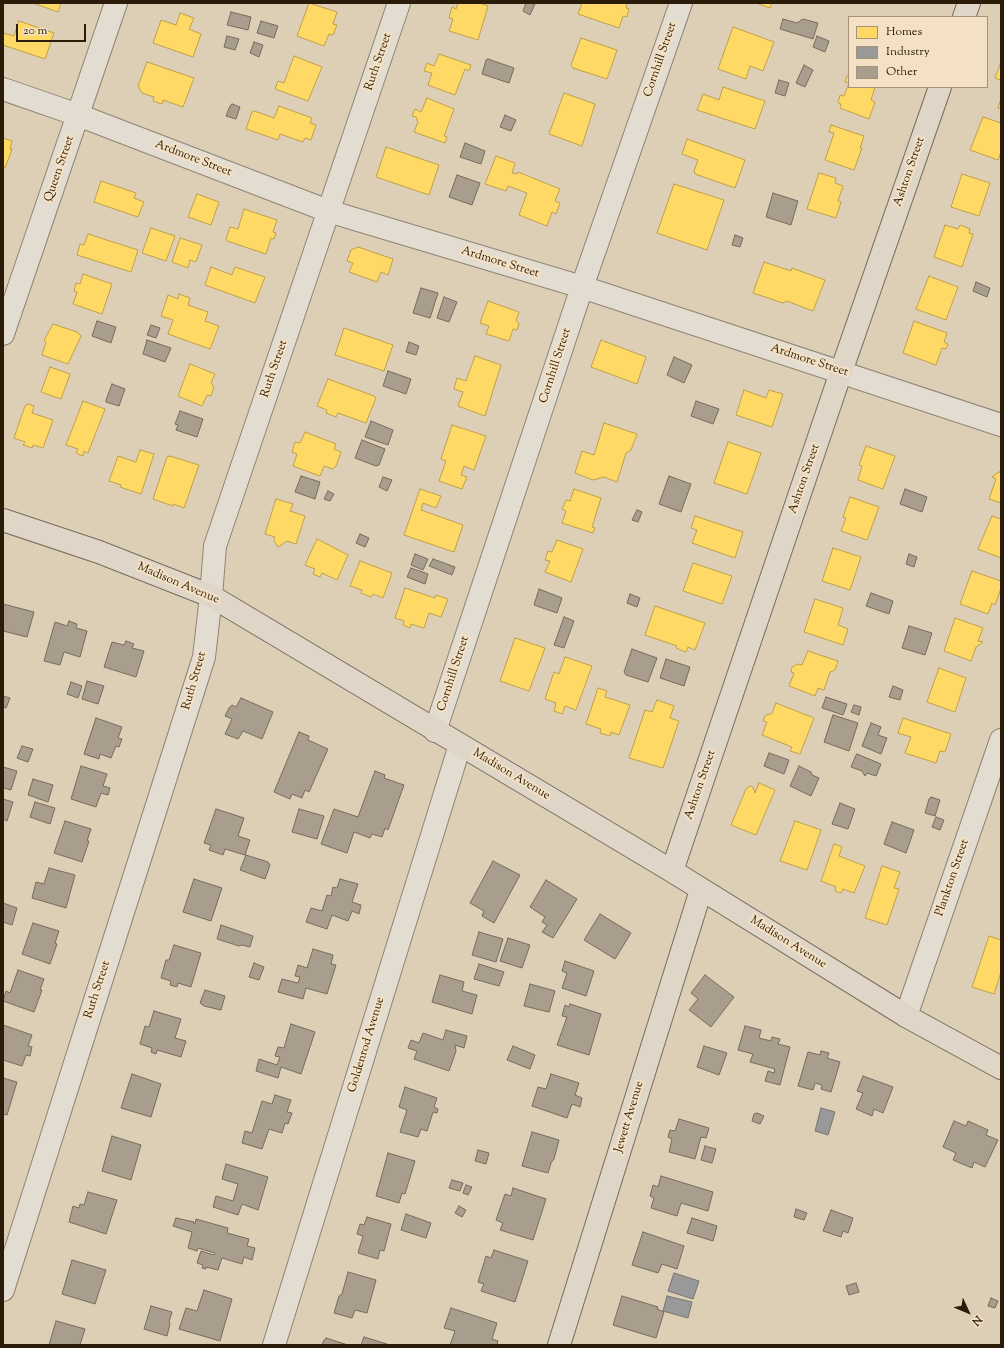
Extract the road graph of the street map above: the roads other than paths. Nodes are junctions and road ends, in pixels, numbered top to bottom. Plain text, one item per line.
1 (116, 3) edge
2 (399, 3) edge
3 (681, 3) edge
4 (969, 3) edge
5 (964, 16) edge
6 (940, 88) edge
7 (3, 89) edge
8 (78, 115) junction
9 (328, 211) junction
10 (582, 287) junction
11 (3, 334) edge
12 (841, 372) junction
13 (1001, 425) edge
14 (3, 520) edge
15 (211, 596) junction
16 (435, 731) junction
17 (1001, 740) edge
18 (460, 745) junction
19 (672, 871) junction
20 (701, 890) junction
21 (906, 1016) junction
22 (1001, 1068) edge
23 (3, 1290) edge
24 (274, 1345) edge
25 (559, 1345) edge

1 - 8 street, Queen Street
2 - 9 street, Ruth Street
3 - 10 street, Cornhill Street
4 - 5 main road
6 - 12 main road, Ashton Street
7 - 8 street, Ardmore Street
8 - 9 street, Ardmore Street
8 - 11 street, Queen Street
9 - 10 street, Ardmore Street
9 - 15 street, Ruth Street
10 - 12 street, Ardmore Street
10 - 16 street, Cornhill Street
12 - 13 street, Ardmore Street
12 - 19 main road, Ashton Street
14 - 15 main road, Madison Avenue
15 - 16 main road, Madison Avenue
15 - 23 street, Ruth Street
16 - 18 main road, Madison Avenue
17 - 21 street, Plankton Street
18 - 19 main road, Madison Avenue
18 - 24 street, Goldenrod Avenue
19 - 20 main road, Madison Avenue
20 - 21 main road, Madison Avenue
20 - 25 main road, Jewett Avenue
21 - 22 main road, Madison Avenue

